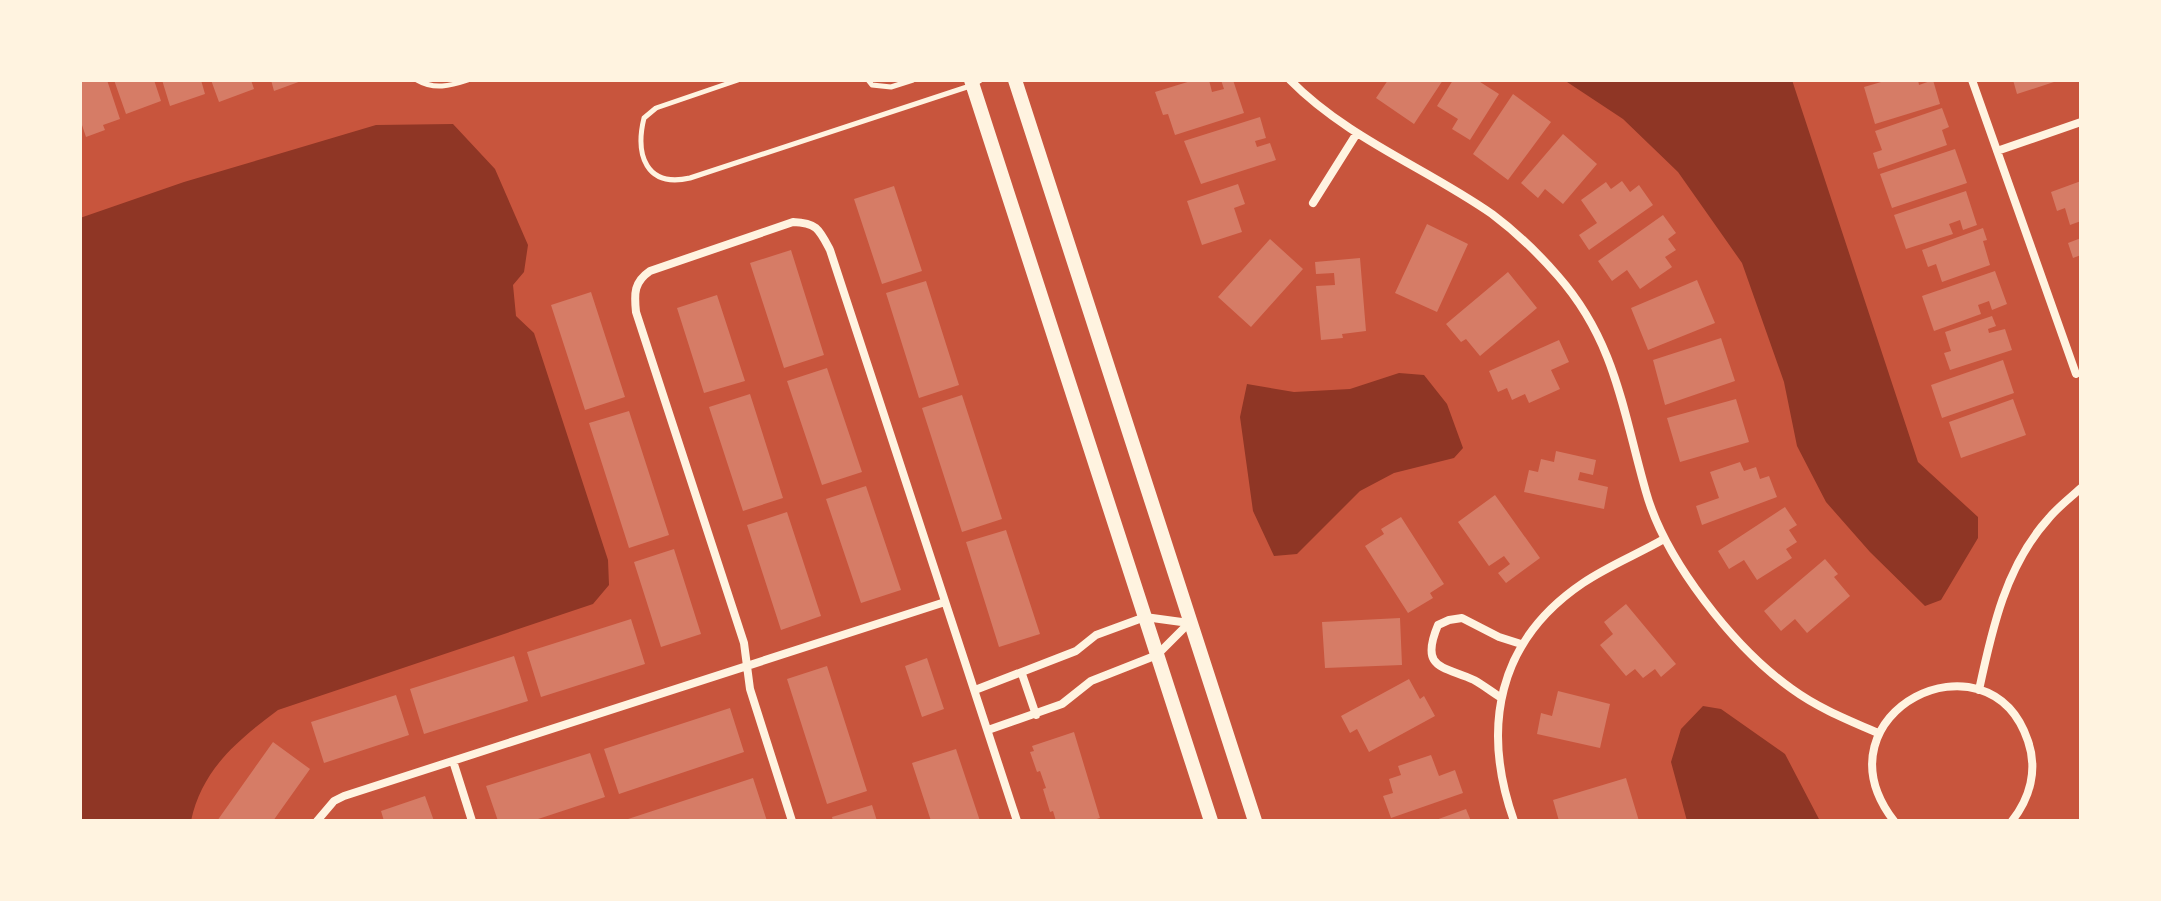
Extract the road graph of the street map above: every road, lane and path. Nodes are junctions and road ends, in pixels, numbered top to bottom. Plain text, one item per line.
1 (417, 80) edge
2 (468, 80) edge
3 (738, 80) edge
4 (868, 80) edge
5 (913, 80) edge
6 (1015, 80) edge
7 (1290, 80) edge
8 (1972, 80) edge
9 (975, 82) edge
10 (2081, 122) edge
11 (1357, 133) junction
12 (1997, 151) junction
13 (1313, 203) dead end
14 (2076, 374) dead end
15 (2081, 488) edge
16 (1664, 539) junction
17 (945, 602) junction
18 (1145, 617) junction
19 (1189, 623) junction
20 (1521, 644) junction
21 (1157, 655) junction
22 (747, 666) junction
23 (1022, 674) junction
24 (975, 690) junction
25 (1979, 690) junction
26 (1500, 697) junction
27 (1036, 715) junction
28 (988, 730) junction
29 (1878, 733) junction
30 (453, 761) junction
31 (317, 821) edge
32 (472, 821) edge
33 (792, 821) edge
34 (1017, 821) edge
35 (1211, 821) edge
36 (1255, 821) edge
37 (1514, 821) edge
38 (1894, 821) edge
39 (2012, 821) edge

1 - 2 lane
3 - 9 lane
4 - 5 lane
6 - 19 street
7 - 11 street
8 - 12 street
9 - 18 street
10 - 12 street
11 - 13 street
11 - 16 street
12 - 14 street
15 - 25 street
16 - 20 street
16 - 29 street
17 - 22 street
17 - 22 street
17 - 24 street
18 - 19 street
18 - 21 street
18 - 23 street
19 - 21 street
19 - 36 street
20 - 26 street
20 - 26 street
21 - 27 street
21 - 35 street
22 - 30 street
22 - 33 street
23 - 24 street
23 - 27 street
24 - 28 street
25 - 29 street
25 - 39 street
26 - 37 street
27 - 28 street
28 - 34 street
29 - 38 street
30 - 31 street
30 - 32 street

